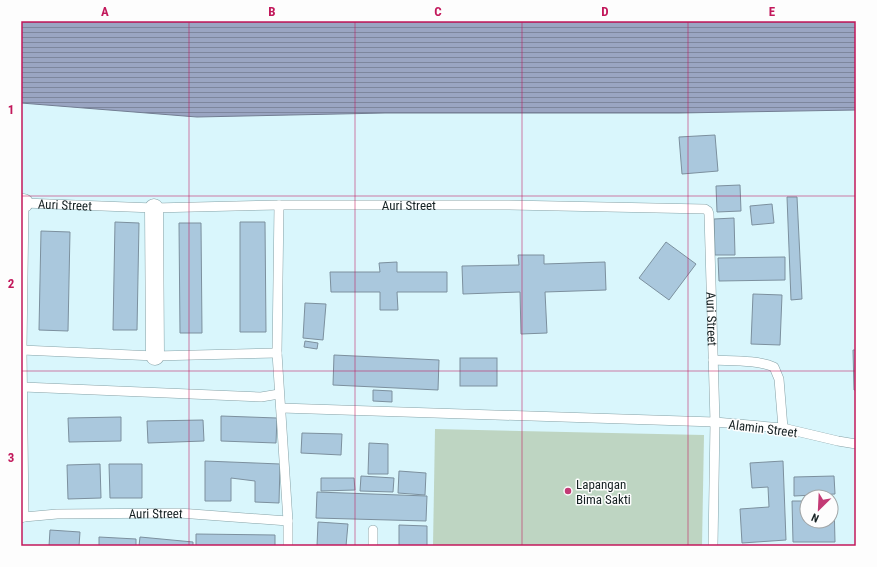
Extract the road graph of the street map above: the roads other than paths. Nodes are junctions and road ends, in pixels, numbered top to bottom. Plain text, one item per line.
1 (23, 203) edge
2 (279, 204) junction
3 (154, 208) junction
4 (22, 350) junction
5 (277, 353) junction
6 (155, 356) junction
7 (713, 360) junction
8 (23, 387) junction
9 (279, 394) junction
10 (281, 408) junction
11 (715, 422) junction
12 (783, 428) junction
13 (838, 441) junction
14 (856, 444) edge
15 (856, 451) edge
16 (22, 518) edge
17 (288, 521) junction
18 (373, 530) dead end
19 (288, 546) edge
20 (373, 546) edge
21 (713, 546) edge

1 - 3 lane, Auri Street
1 - 4 lane, Auri Street
2 - 3 lane, Auri Street
2 - 5 lane
2 - 7 lane, Auri Street
3 - 6 street
4 - 6 lane
4 - 8 lane, Auri Street
5 - 6 lane
5 - 9 lane
7 - 11 lane, Auri Street
7 - 12 lane
8 - 9 lane
8 - 16 lane, Auri Street
9 - 10 lane
10 - 11 lane
10 - 17 lane
11 - 12 lane, Alamin Street
11 - 21 lane, Alamin Street
12 - 13 lane, Alamin Street
13 - 14 lane, Alamin Street
13 - 15 lane, Alamin Street
16 - 17 lane, Auri Street
17 - 19 lane
18 - 20 lane

